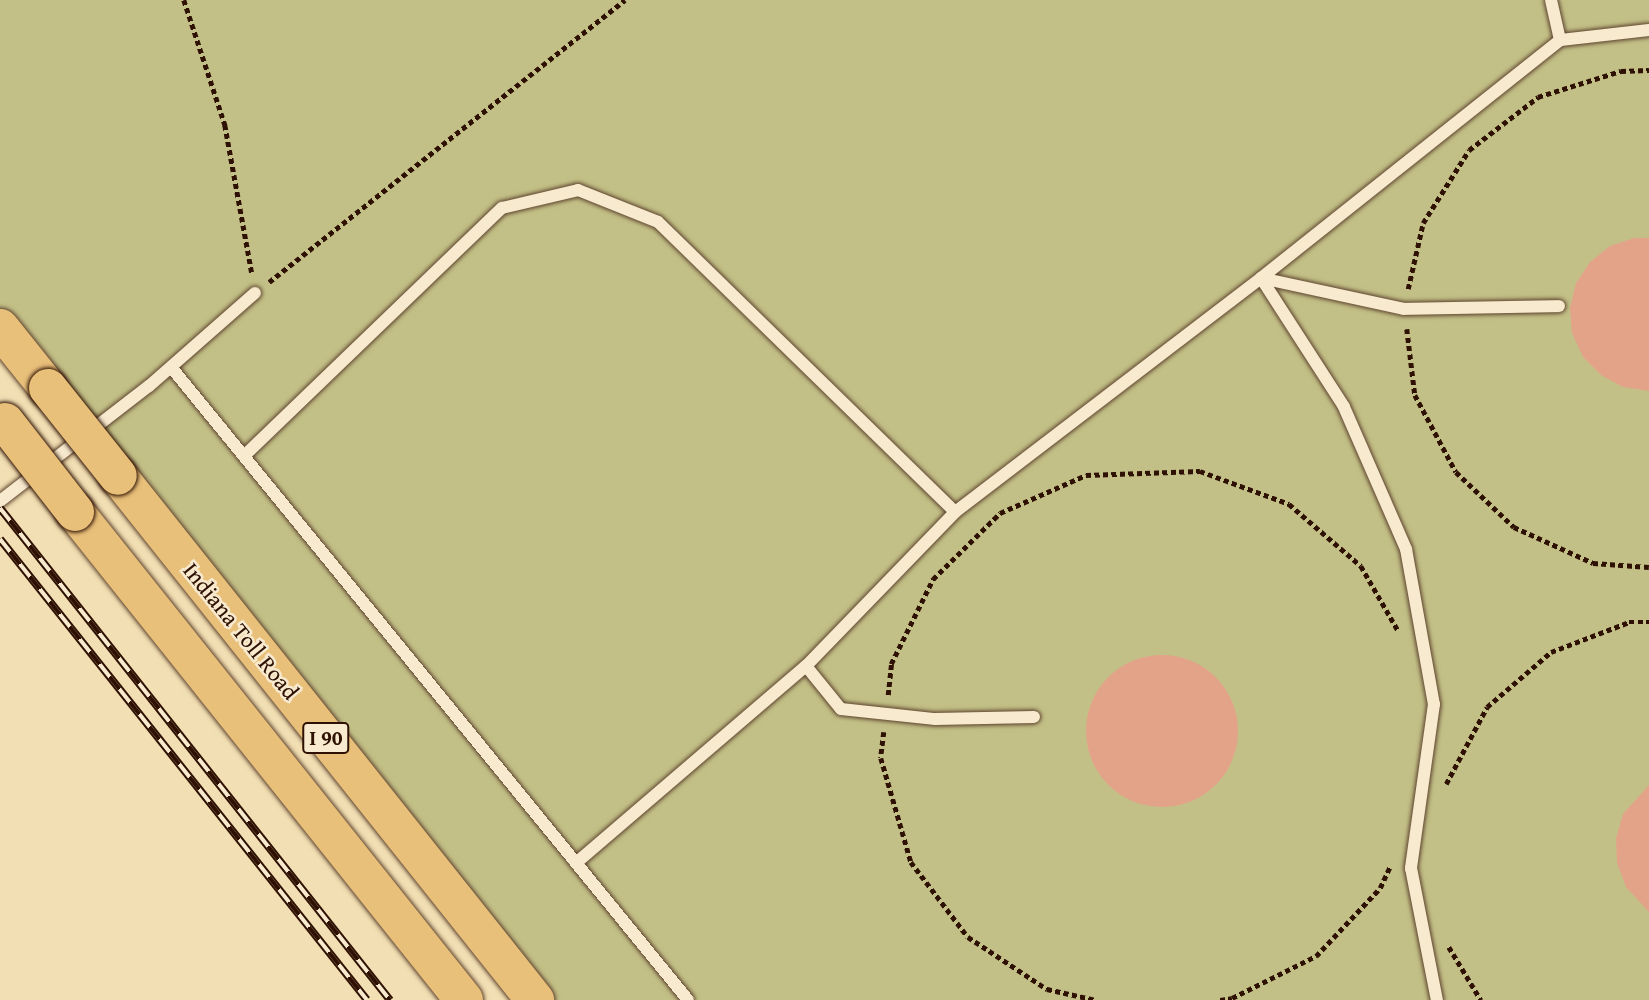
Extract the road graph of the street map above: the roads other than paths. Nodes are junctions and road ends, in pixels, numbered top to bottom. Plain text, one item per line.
1 (1551, 0) edge
2 (1649, 30) edge
3 (1560, 40) junction
4 (1261, 278) junction
5 (255, 293) road end
6 (1559, 306) dead end
7 (0, 328) edge
8 (171, 367) junction
9 (2, 419) edge
10 (244, 456) junction
11 (0, 501) edge
12 (955, 512) junction
13 (806, 666) junction
14 (1034, 717) dead end
15 (576, 863) junction
16 (464, 1000) edge
17 (535, 1000) edge
18 (688, 1000) edge
19 (1437, 1000) edge

1 - 3 lane
2 - 3 lane
3 - 4 lane
4 - 6 lane
4 - 12 lane
4 - 19 lane
5 - 8 lane
7 - 17 highway, Indiana Toll Road / I 90, bridge
8 - 10 lane
8 - 11 lane
9 - 16 highway, I 90, bridge
10 - 12 lane
10 - 15 lane
12 - 13 lane
13 - 14 lane
13 - 15 lane
15 - 18 lane

